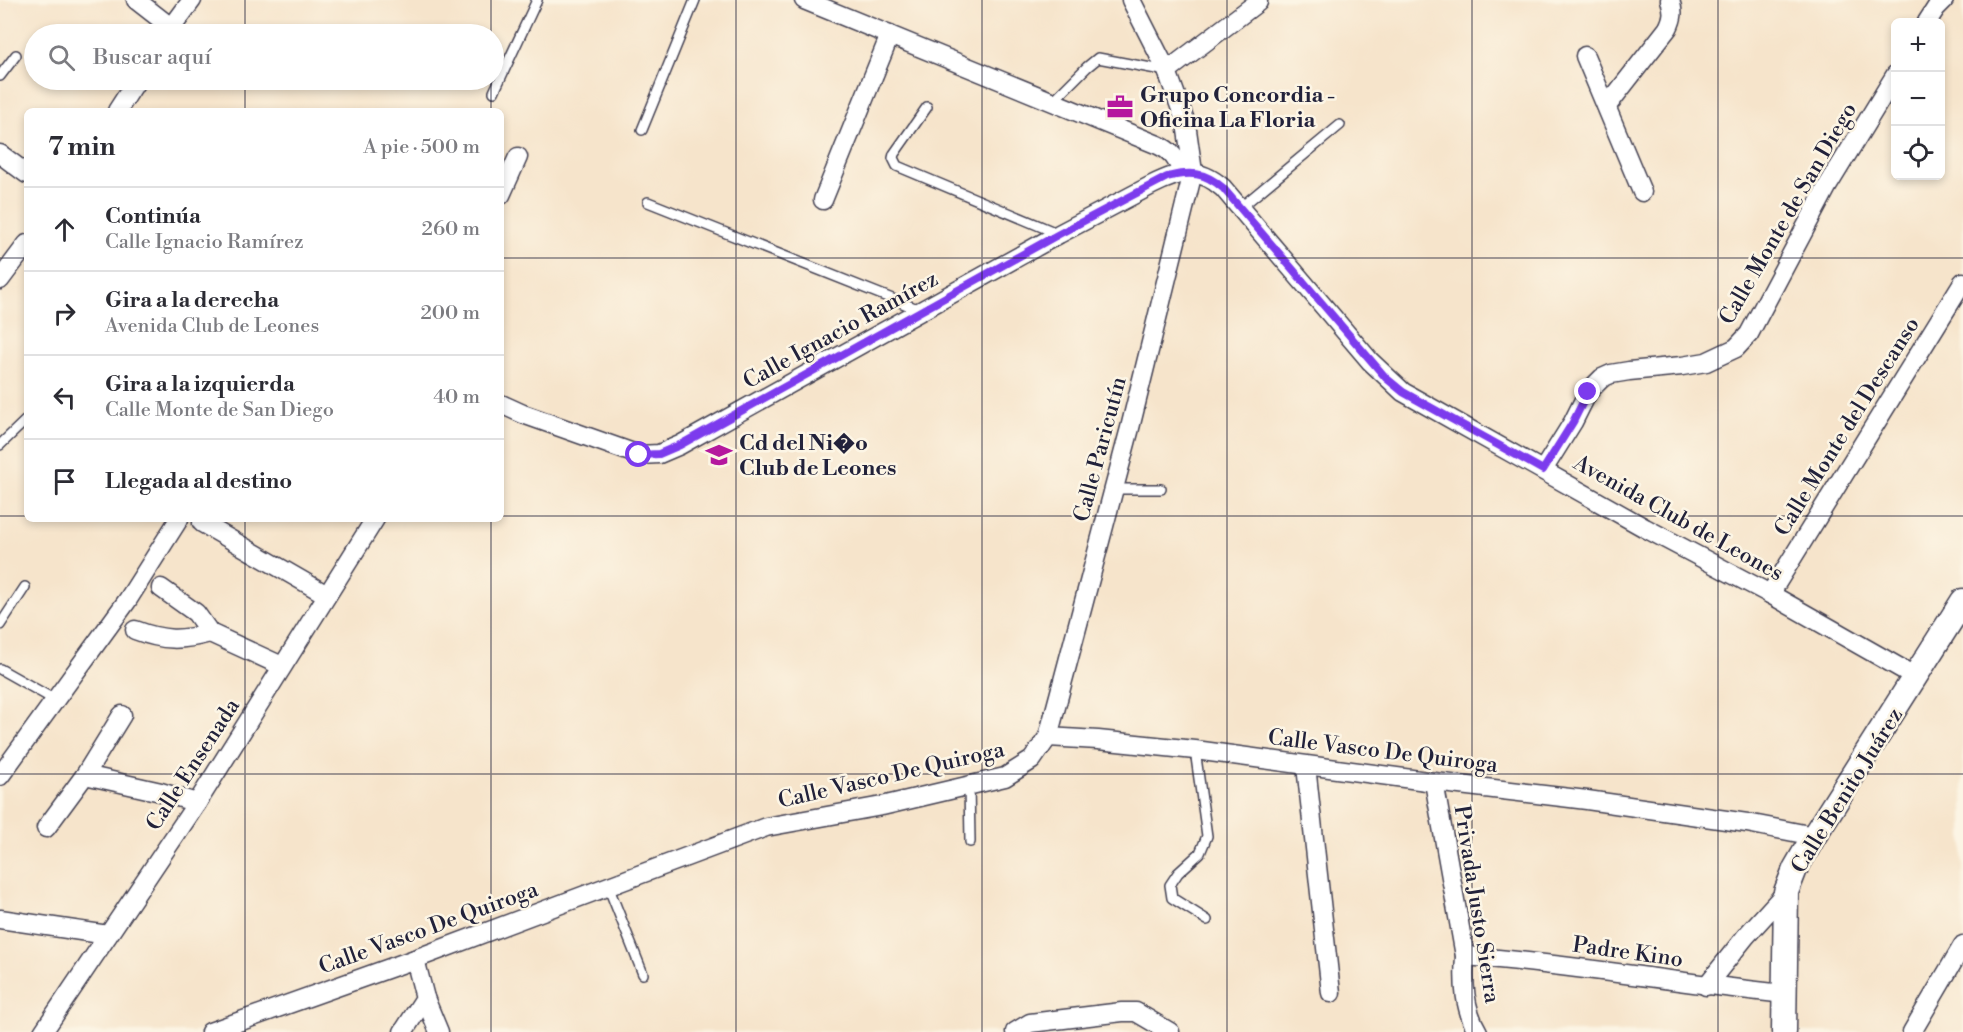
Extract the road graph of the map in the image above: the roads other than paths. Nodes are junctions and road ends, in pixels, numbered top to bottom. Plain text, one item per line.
1 (136, 0) edge
2 (192, 0) edge
3 (537, 0) edge
4 (695, 0) edge
5 (804, 0) edge
6 (1131, 0) edge
7 (1670, 0) edge
8 (1944, 0) edge
9 (1258, 1) edge
10 (1930, 18) edge
11 (162, 24) edge
12 (175, 24) edge
13 (890, 35) junction
14 (16, 55) dead end
15 (1585, 56) dead end
16 (504, 71) edge
17 (1167, 71) junction
18 (0, 76) edge
19 (1891, 82) edge
20 (131, 90) edge
21 (1053, 101) junction
22 (1606, 106) junction
23 (927, 107) dead end
24 (119, 108) edge
25 (1340, 124) dead end
26 (642, 130) dead end
27 (0, 154) edge
28 (518, 157) dead end
29 (24, 172) edge
30 (1188, 172) junction
31 (504, 188) edge
32 (1642, 192) dead end
33 (823, 200) dead end
34 (648, 202) dead end
35 (1240, 208) junction
36 (1059, 234) junction
37 (24, 248) edge
38 (0, 280) edge
39 (1963, 282) edge
40 (922, 311) junction
41 (504, 405) edge
42 (24, 421) edge
43 (0, 445) edge
44 (1543, 470) junction
45 (1113, 489) junction
46 (1161, 489) dead end
47 (177, 522) edge
48 (373, 522) edge
49 (202, 523) dead end
50 (25, 587) dead end
51 (161, 588) dead end
52 (1770, 594) junction
53 (327, 596) junction
54 (1963, 600) edge
55 (0, 625) edge
56 (135, 630) dead end
57 (210, 633) junction
58 (282, 666) junction
59 (0, 669) edge
60 (1916, 677) junction
61 (55, 700) junction
62 (122, 715) dead end
63 (1047, 737) junction
64 (1195, 750) junction
65 (1306, 765) junction
66 (0, 776) edge
67 (85, 776) junction
68 (1434, 782) junction
69 (969, 784) junction
70 (197, 803) junction
71 (46, 828) dead end
72 (1814, 836) junction
73 (970, 842) dead end
74 (608, 886) junction
75 (1786, 892) junction
76 (0, 919) edge
77 (1207, 920) dead end
78 (108, 935) junction
79 (1963, 945) edge
80 (1465, 956) junction
81 (416, 959) junction
82 (1958, 964) edge
83 (643, 974) dead end
84 (1707, 986) junction
85 (1331, 993) dead end
86 (1784, 994) junction
87 (425, 998) junction
88 (43, 1032) edge
89 (210, 1032) edge
90 (403, 1032) edge
91 (439, 1032) edge
92 (1015, 1032) edge
93 (1170, 1032) edge
94 (1478, 1032) edge
95 (1784, 1032) edge
96 (1912, 1032) edge

1 - 11 street
2 - 12 street
3 - 16 lane
4 - 26 lane
5 - 13 street
6 - 17 street
7 - 22 street
8 - 10 street
9 - 17 street
13 - 21 street
13 - 33 street
14 - 18 lane
15 - 22 street
17 - 21 lane
17 - 30 street
19 - 44 street, Calle Monte de San Diego
20 - 24 street
21 - 30 street
22 - 32 street
23 - 36 lane
25 - 35 lane
27 - 29 street
28 - 31 street
30 - 35 street, Avenida Club de Leones
30 - 36 street, Calle Ignacio Ramírez
30 - 45 street, Calle Paricutín
34 - 40 lane
35 - 44 street, Avenida Club de Leones
36 - 40 street, Calle Ignacio Ramírez
37 - 38 street
39 - 52 street, Calle Monte del Descanso
40 - 41 street, Calle Ignacio Ramírez
42 - 43 lane
44 - 52 street, Avenida Club de Leones
45 - 46 lane
45 - 63 street, Calle Paricutín
47 - 61 street
48 - 53 street, Calle Ensenada
49 - 53 street
50 - 55 lane
51 - 57 street
52 - 60 street, Avenida Club de Leones
53 - 58 street, Calle Ensenada
54 - 60 street, Calle Benito Juárez
56 - 57 street
57 - 58 street
58 - 70 street, Calle Ensenada
59 - 61 lane
60 - 72 street, Calle Benito Juárez
61 - 66 street
62 - 67 street
63 - 64 street, Calle Vasco De Quiroga
63 - 69 street, Calle Vasco De Quiroga
64 - 65 street, Calle Vasco De Quiroga
64 - 77 lane
65 - 68 street, Calle Vasco De Quiroga
65 - 85 street
67 - 70 street
67 - 71 street
68 - 72 street, Calle Vasco De Quiroga
68 - 80 street, Privada Justo Sierra
69 - 73 lane
69 - 74 street, Calle Vasco De Quiroga
70 - 78 street, Calle Ensenada
72 - 75 street, Calle Benito Juárez
74 - 81 street, Calle Vasco De Quiroga
74 - 83 lane
75 - 84 street
75 - 86 street, Calle Benito Juárez
76 - 78 street
78 - 88 street, Calle Ensenada
79 - 82 street
80 - 84 street, Padre Kino
80 - 94 street, Privada Justo Sierra
81 - 87 street
81 - 89 street, Calle Vasco De Quiroga
82 - 96 street
84 - 86 street, Padre Kino
86 - 95 street, Calle Benito Juárez
87 - 90 street
87 - 91 street
92 - 93 street

